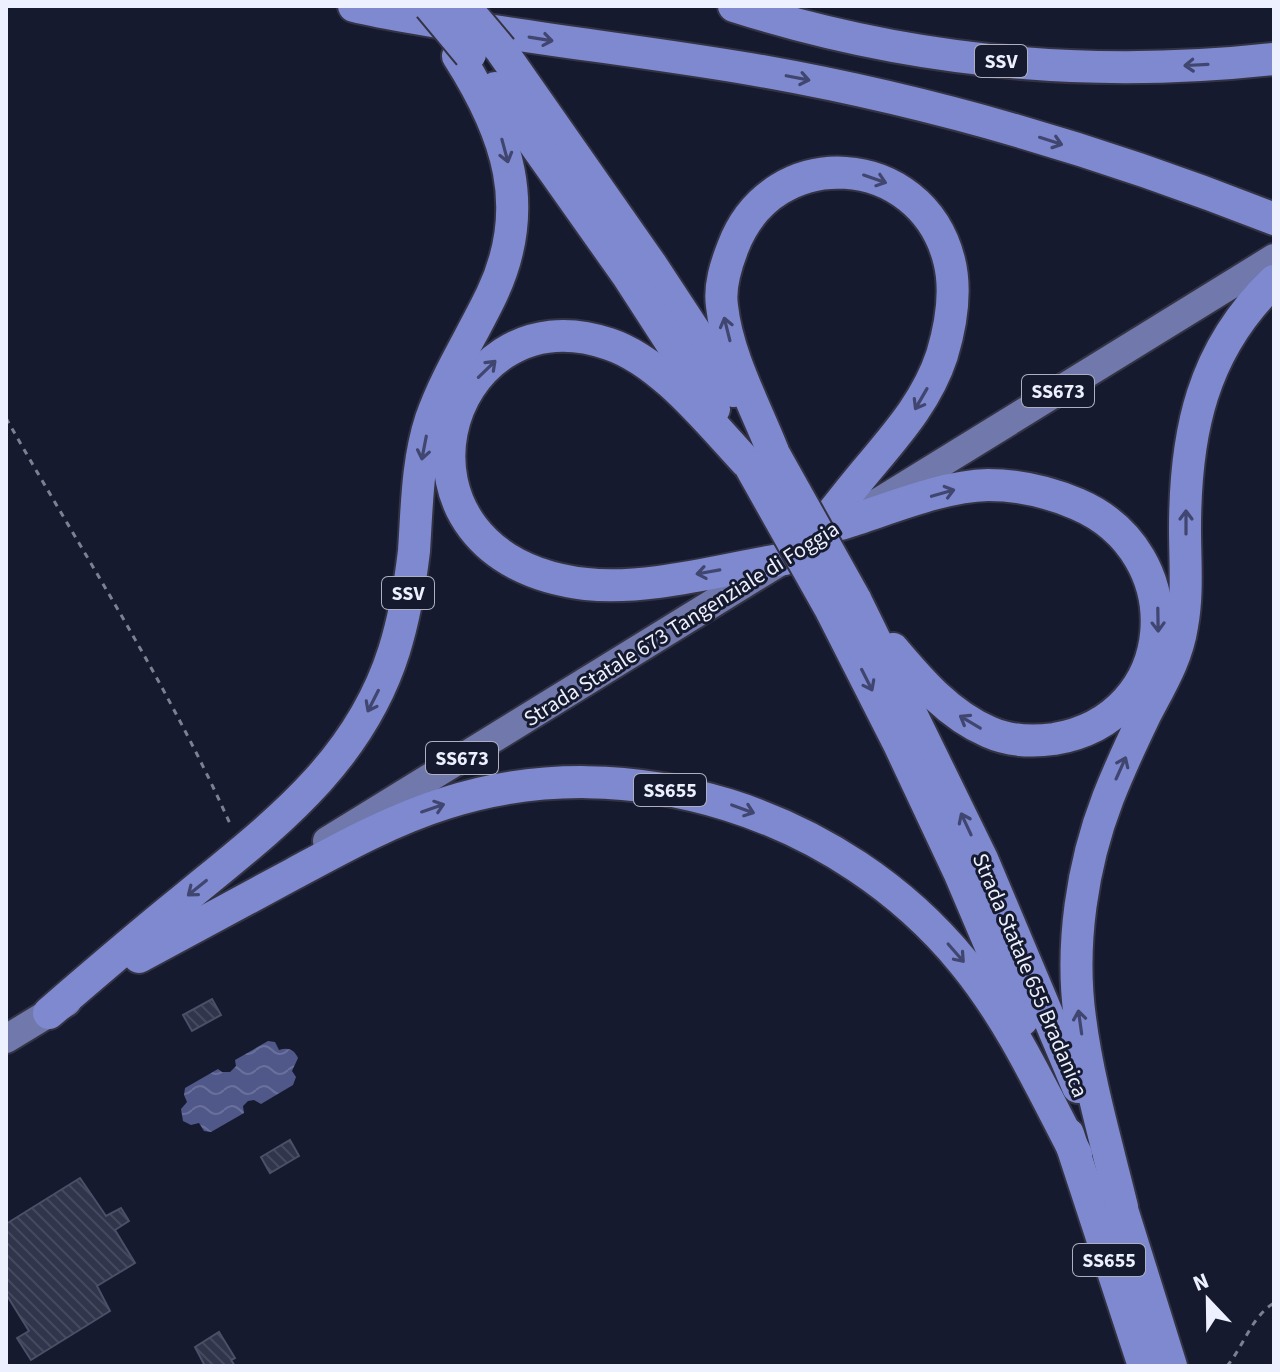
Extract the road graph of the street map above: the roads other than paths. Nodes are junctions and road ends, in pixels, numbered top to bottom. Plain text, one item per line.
1 (354, 6) edge
2 (424, 6) edge
3 (430, 6) edge
4 (464, 6) edge
5 (734, 6) edge
6 (476, 53) junction
7 (1274, 59) edge
8 (1274, 219) edge
9 (1274, 258) edge
10 (1274, 281) edge
11 (762, 460) junction
12 (841, 524) junction
13 (795, 553) junction
14 (843, 605) junction
15 (139, 957) junction
16 (49, 1013) junction
17 (6, 1039) edge
18 (1076, 1154) junction
19 (1122, 1207) junction
20 (1144, 1366) edge
21 (1171, 1366) edge

1 -> 8 highway
2 - 6 highway
3 - 6 highway, SSV, bridge
4 - 6 highway, SSV, bridge
7 -> 5 highway, SSV
6 - 11 highway, SSV
6 -> 16 highway, SSV
9 - 12 main road, Strada Statale 673 Tangenziale di Foggia / SS673
19 -> 10 highway, SS655
13 -> 11 highway, SSV
11 -> 13 highway, SSV
11 - 14 highway, SSV, bridge
12 - 13 main road, Strada Statale 673 Tangenziale di Foggia / SS673
12 -> 14 highway
13 - 15 main road, Strada Statale 673 Tangenziale di Foggia / SS673
14 -> 18 highway, Strada Statale 655 Bradanica / SS655
19 -> 14 highway, Strada Statale 655 Bradanica / SS655
15 - 16 main road, Strada Statale 673 Tangenziale di Foggia / SS673
15 -> 18 highway, SS655
16 - 17 main road, Strada Statale 673 Tangenziale di Foggia / SS673
18 - 20 highway, Strada Statale 655 Bradanica / SS655
19 - 21 highway, Strada Statale 655 Bradanica / SS655

